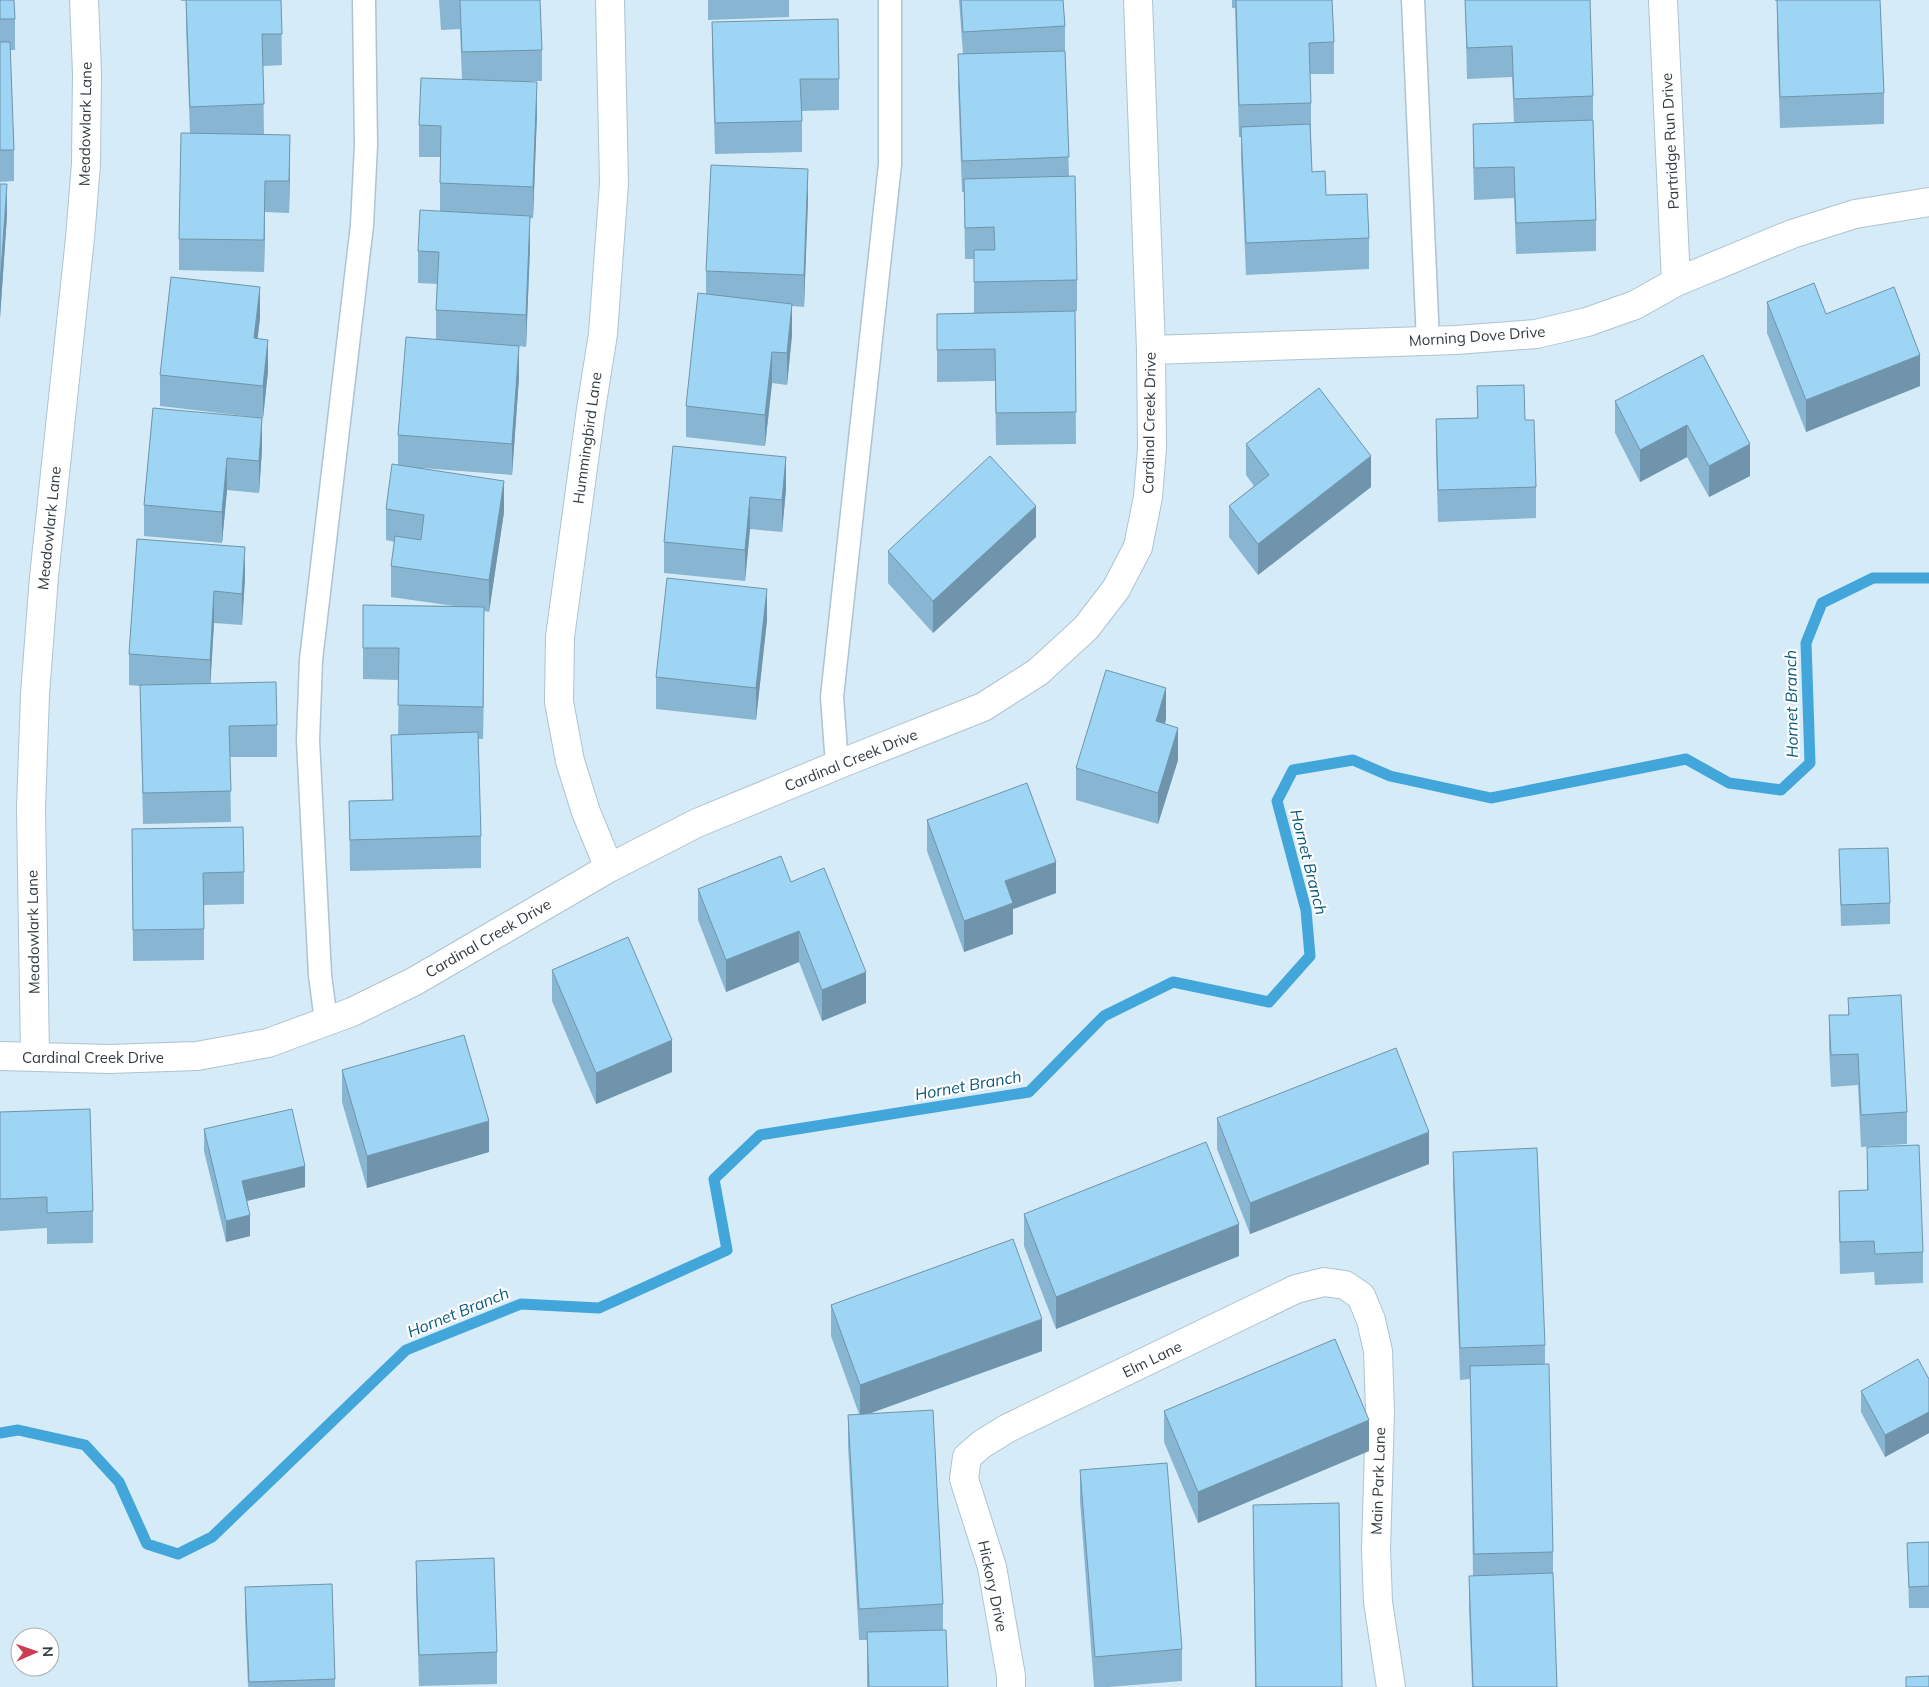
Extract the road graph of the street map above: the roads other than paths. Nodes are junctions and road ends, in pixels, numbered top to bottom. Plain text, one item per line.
1 (84, 0) edge
2 (364, 0) edge
3 (610, 0) edge
4 (890, 0) edge
5 (1138, 0) edge
6 (1413, 0) edge
7 (1664, 0) edge
8 (1929, 202) edge
9 (1676, 282) junction
10 (1428, 340) junction
11 (1151, 350) junction
12 (837, 765) junction
13 (609, 868) junction
14 (326, 1021) junction
15 (0, 1056) edge
16 (35, 1056) junction
17 (1345, 1284) joint
18 (967, 1457) joint
19 (1011, 1687) edge
20 (1391, 1687) edge

1 - 16 street, Meadowlark Lane
2 - 14 lane
3 - 13 street, Hummingbird Lane
4 - 12 lane
5 - 11 street, Cardinal Creek Drive
6 - 10 lane
7 - 9 street, Partridge Run Drive
8 - 9 street, Morning Dove Drive
9 - 10 street, Morning Dove Drive
10 - 11 street, Morning Dove Drive
11 - 12 street, Cardinal Creek Drive
12 - 13 street, Cardinal Creek Drive
13 - 14 street, Cardinal Creek Drive
14 - 16 street, Cardinal Creek Drive
15 - 16 street, Cardinal Creek Drive
17 - 18 street, Elm Lane
17 - 20 street, Main Park Lane
18 - 19 street, Hickory Drive

